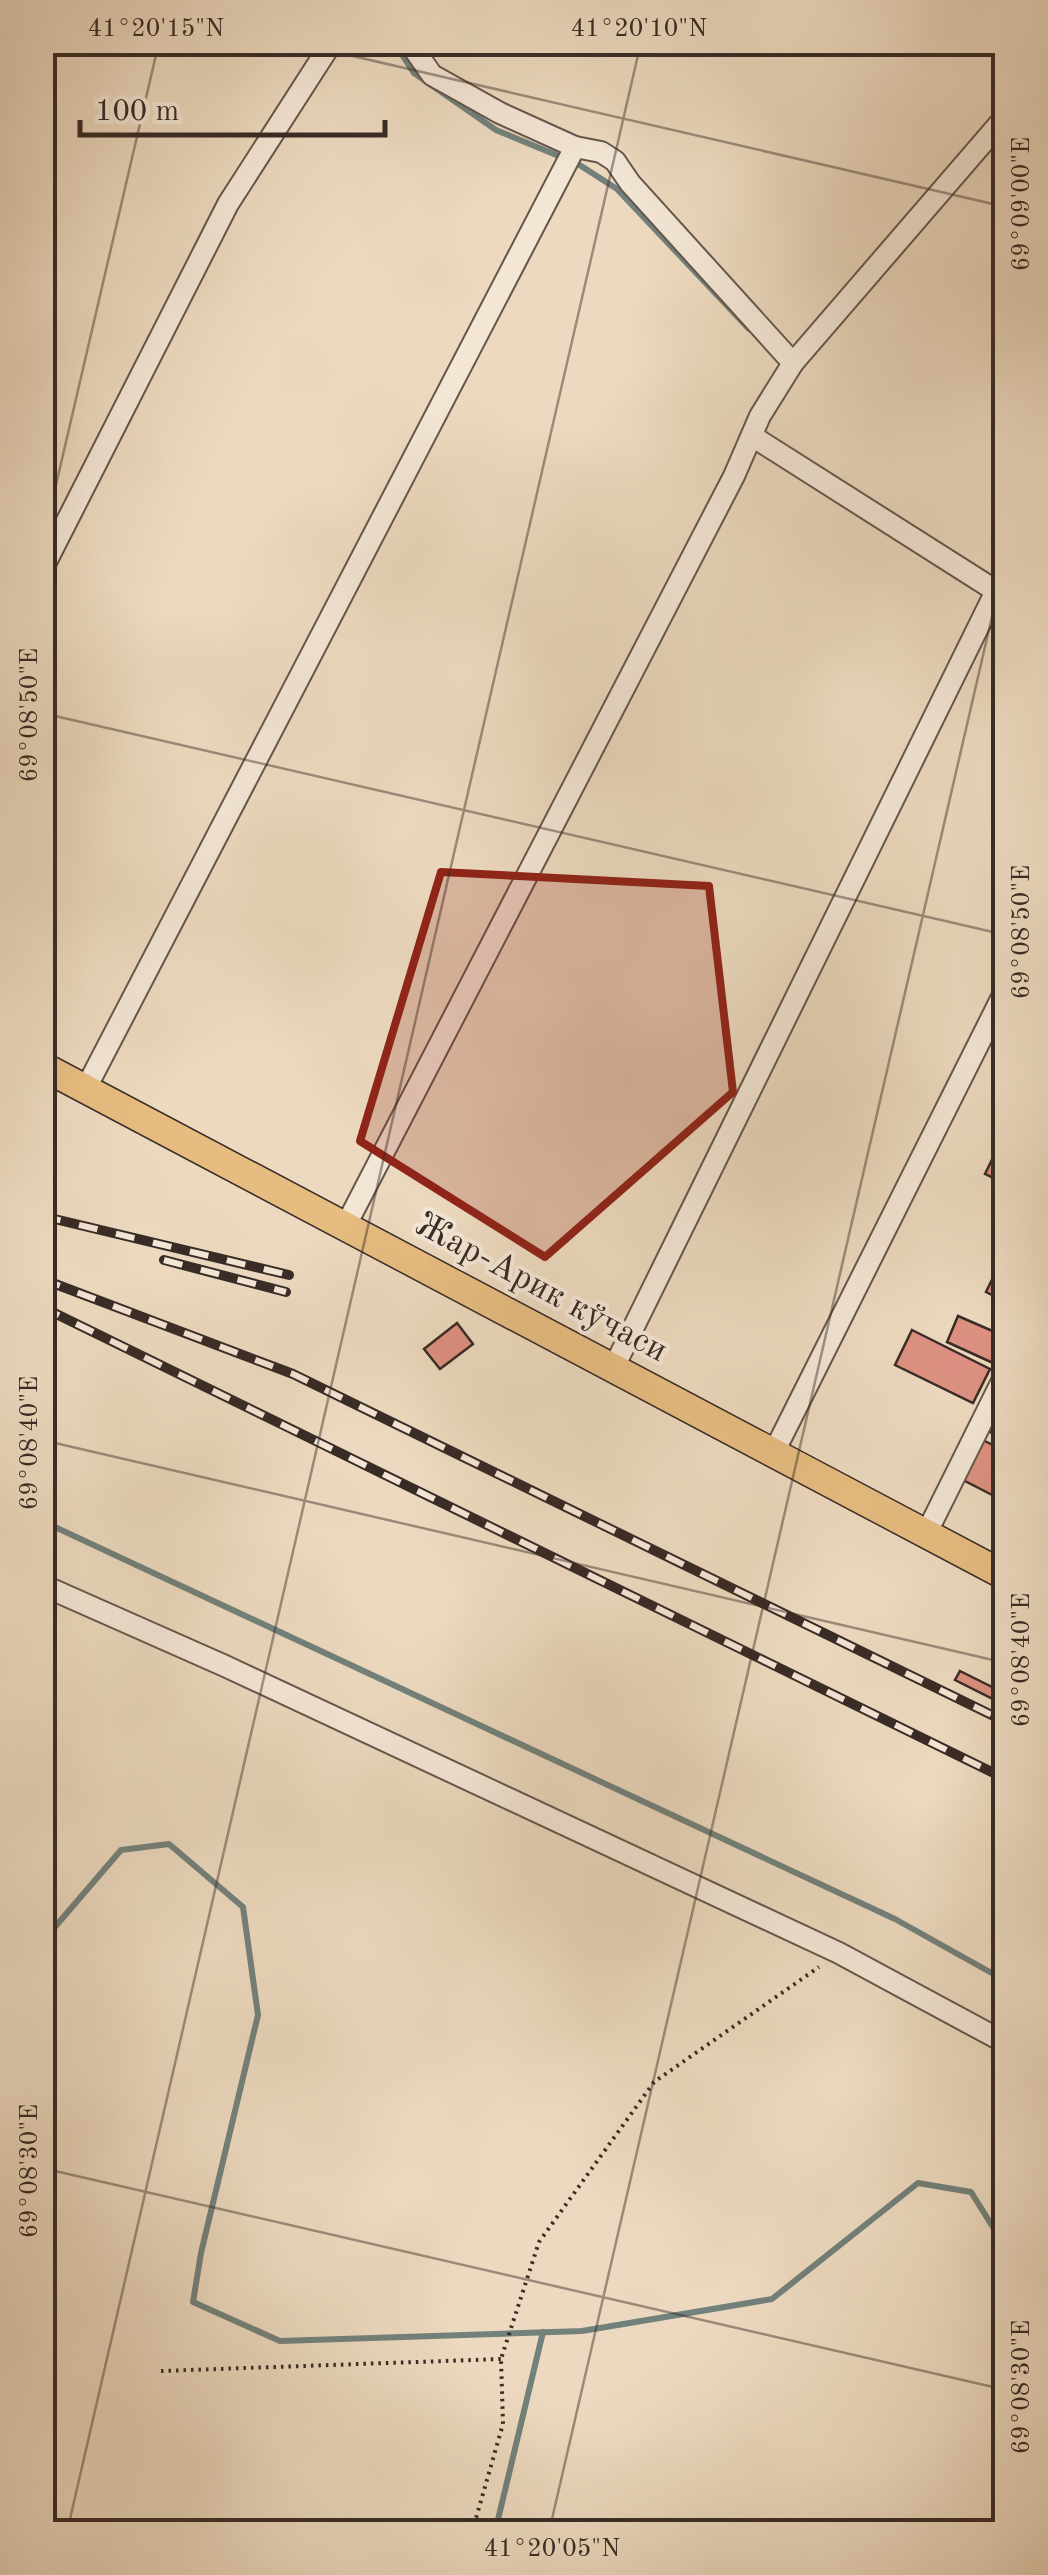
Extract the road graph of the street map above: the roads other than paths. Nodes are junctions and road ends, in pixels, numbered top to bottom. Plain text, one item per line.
1 (332, 42) edge
2 (409, 42) edge
3 (1006, 116) edge
4 (575, 146) junction
5 (793, 362) junction
6 (752, 436) junction
7 (42, 570) edge
8 (1001, 594) edge
9 (1006, 989) edge
10 (42, 1066) edge
11 (86, 1088) junction
12 (345, 1227) junction
13 (614, 1366) junction
14 (1006, 1374) edge
15 (772, 1454) junction
16 (926, 1534) junction
17 (1006, 1576) edge
18 (42, 1585) edge
19 (1006, 2043) edge

1 - 7 street
2 - 4 street
3 - 5 street
4 - 5 street
4 - 11 street
5 - 6 street
6 - 8 street
6 - 12 street
8 - 13 street
9 - 15 street
10 - 11 main road, Жар-Арик кўчаси
11 - 12 main road, Жар-Арик кўчаси
12 - 13 main road, Жар-Арик кўчаси
13 - 15 main road, Жар-Арик кўчаси
14 - 16 street
15 - 16 main road, Жар-Арик кўчаси
16 - 17 main road, Жар-Арик кўчаси
18 - 19 street

